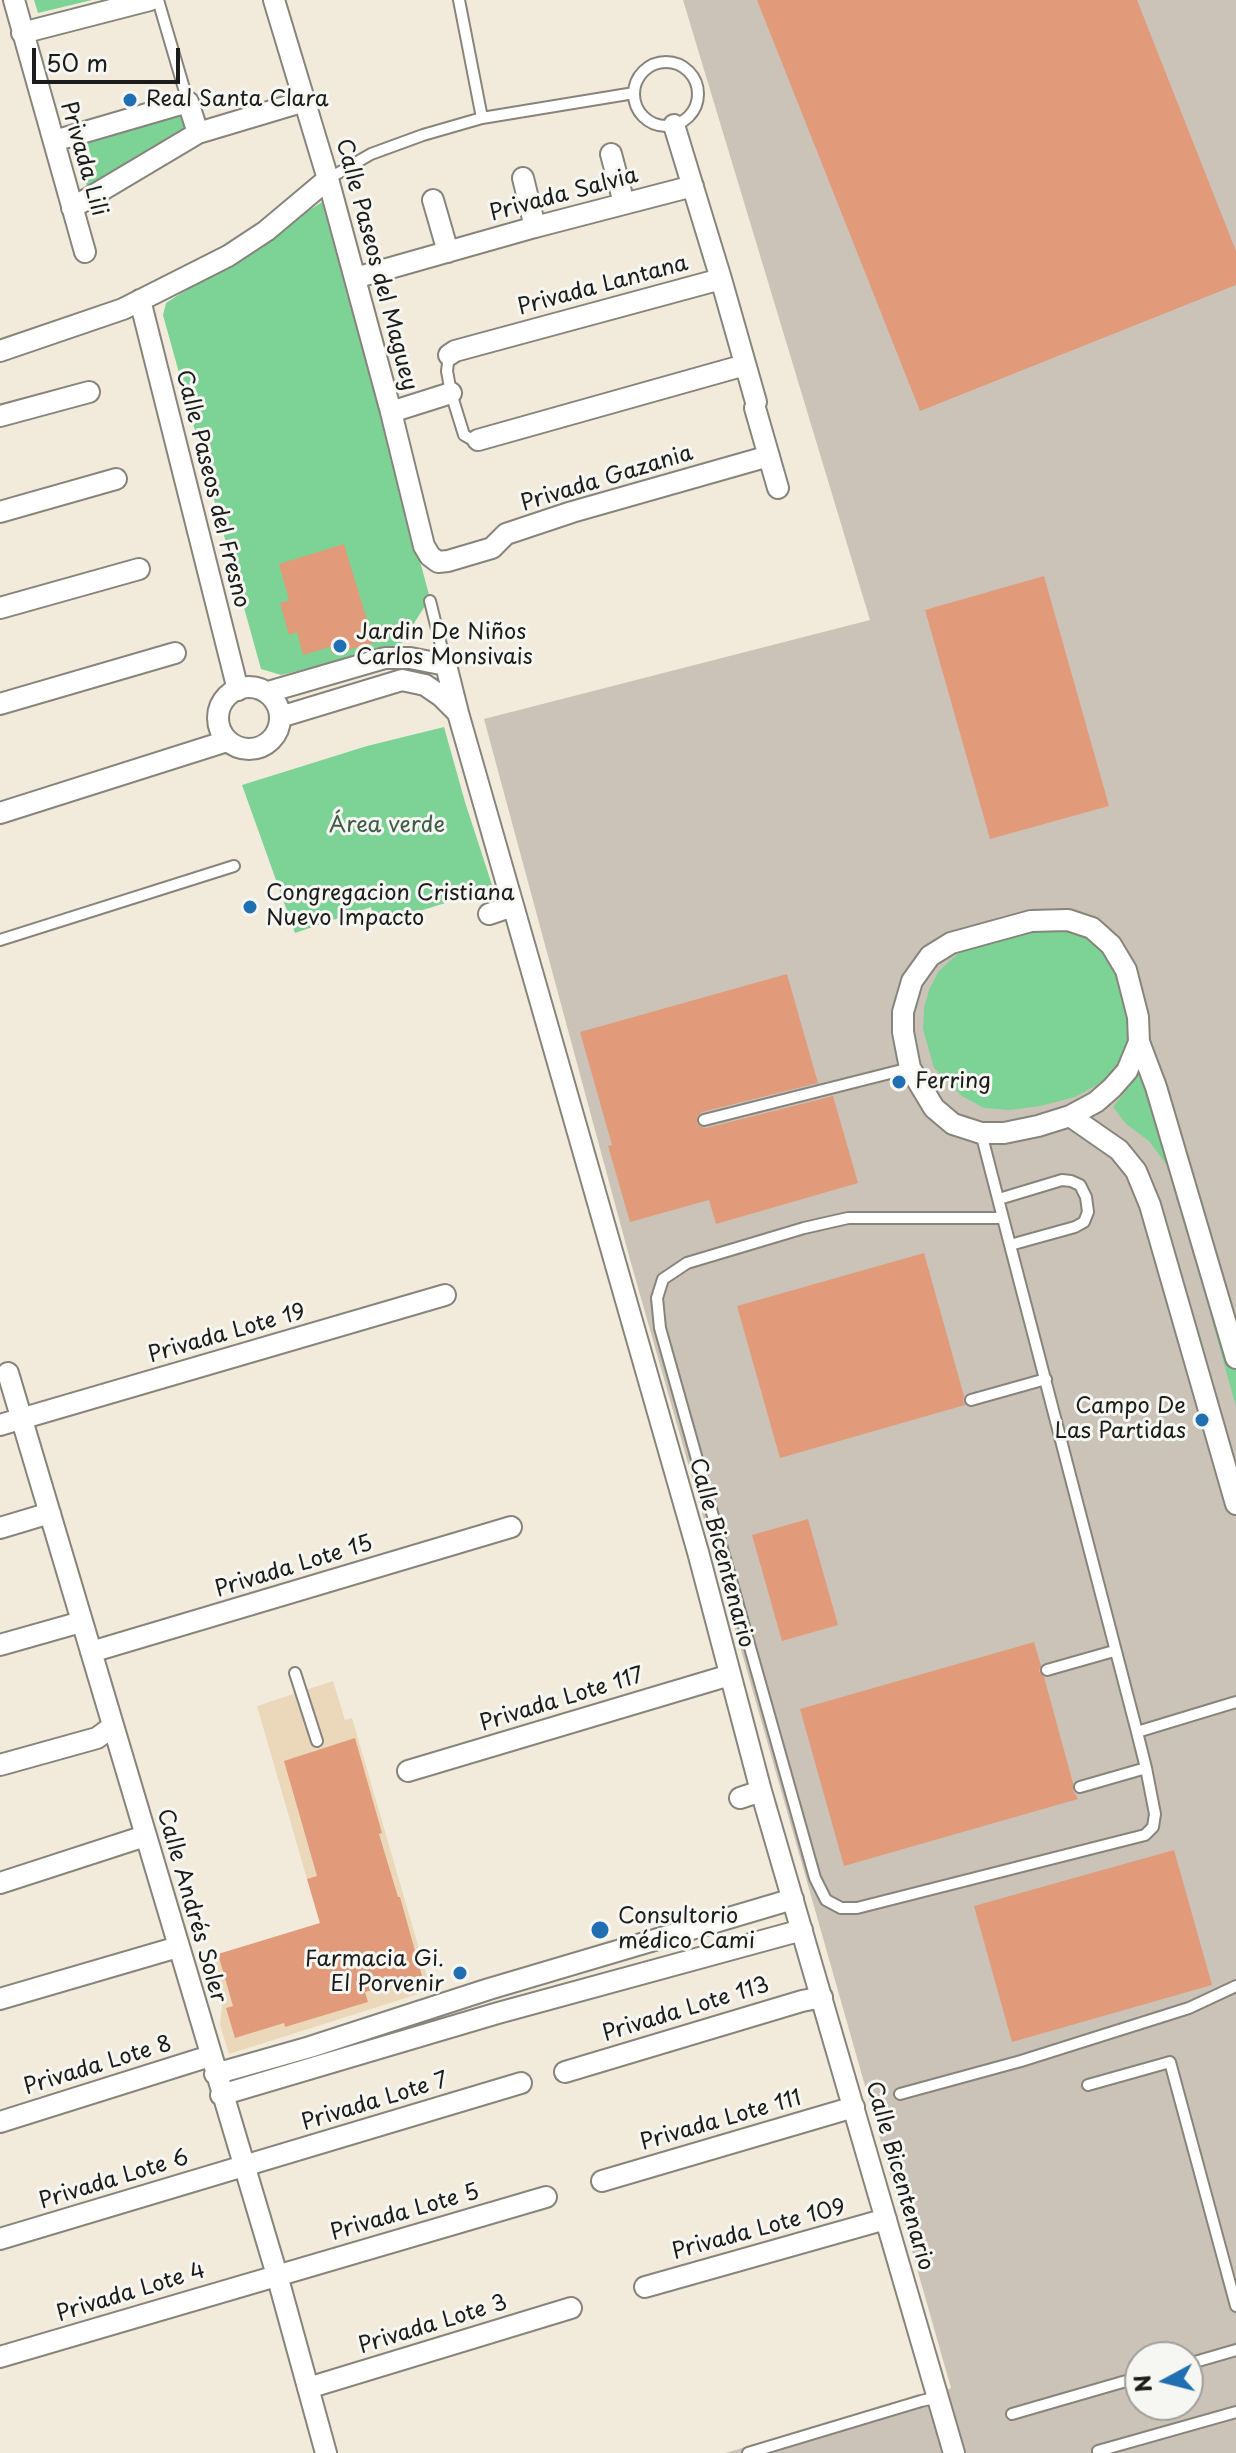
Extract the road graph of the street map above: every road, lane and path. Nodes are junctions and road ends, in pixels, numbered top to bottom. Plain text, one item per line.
1 (14, 0) edge
2 (150, 0) edge
3 (158, 0) edge
4 (274, 0) edge
5 (459, 0) edge
6 (22, 33) junction
7 (634, 93) junction
8 (305, 101) junction
9 (188, 102) junction
10 (482, 118) junction
11 (674, 125) junction
12 (198, 133) junction
13 (54, 141) junction
14 (611, 154) dead end
15 (523, 178) dead end
16 (328, 179) junction
17 (693, 186) junction
18 (433, 200) dead end
19 (624, 203) junction
20 (72, 208) junction
21 (535, 227) junction
22 (85, 252) dead end
23 (448, 252) junction
24 (355, 278) junction
25 (721, 279) junction
26 (140, 300) junction
27 (0, 351) edge
28 (449, 355) joint
29 (745, 365) junction
30 (89, 392) dead end
31 (451, 393) junction
32 (391, 412) junction
33 (0, 416) edge
34 (478, 440) joint
35 (769, 456) junction
36 (116, 479) dead end
37 (778, 488) dead end
38 (0, 512) edge
39 (424, 546) joint
40 (139, 569) dead end
41 (430, 601) dead end
42 (0, 608) edge
43 (175, 653) dead end
44 (446, 665) junction
45 (238, 690) junction
46 (268, 692) junction
47 (0, 704) edge
48 (458, 713) junction
49 (280, 717) junction
50 (227, 741) junction
51 (0, 813) edge
52 (234, 866) dead end
53 (513, 906) junction
54 (489, 914) dead end
55 (0, 940) edge
56 (1139, 1042) junction
57 (910, 1068) junction
58 (1070, 1116) junction
59 (704, 1120) dead end
60 (981, 1133) junction
61 (999, 1199) junction
62 (1003, 1218) junction
63 (1010, 1245) junction
64 (445, 1295) dead end
65 (1236, 1358) edge
66 (8, 1373) dead end
67 (1046, 1379) junction
68 (971, 1400) dead end
69 (23, 1419) junction
70 (0, 1425) edge
71 (1228, 1447) edge
72 (1236, 1504) edge
73 (50, 1513) junction
74 (511, 1527) dead end
75 (0, 1528) edge
76 (81, 1622) junction
77 (0, 1645) edge
78 (1114, 1651) junction
79 (91, 1652) junction
80 (1047, 1670) dead end
81 (295, 1673) dead end
82 (730, 1675) junction
83 (1236, 1702) edge
84 (113, 1726) junction
85 (1137, 1732) junction
86 (317, 1741) dead end
87 (0, 1765) edge
88 (1146, 1768) junction
89 (408, 1771) dead end
90 (1080, 1787) dead end
91 (761, 1791) junction
92 (740, 1798) dead end
93 (145, 1836) junction
94 (0, 1883) edge
95 (793, 1899) junction
96 (802, 1930) junction
97 (178, 1947) junction
98 (1236, 1986) edge
99 (489, 1989) junction
100 (822, 1997) junction
101 (0, 1999) edge
102 (498, 2013) junction
103 (213, 2065) junction
104 (565, 2072) dead end
105 (521, 2083) dead end
106 (1088, 2085) dead end
107 (900, 2094) dead end
108 (221, 2095) junction
109 (854, 2107) junction
110 (0, 2122) edge
111 (243, 2167) junction
112 (602, 2181) dead end
113 (546, 2197) dead end
114 (886, 2219) junction
115 (0, 2239) edge
116 (277, 2275) junction
117 (645, 2287) dead end
118 (1236, 2306) edge
119 (571, 2308) dead end
120 (1236, 2350) edge
121 (0, 2357) edge
122 (1204, 2359) edge
123 (1124, 2382) edge
124 (308, 2388) junction
125 (939, 2397) junction
126 (1236, 2412) edge
127 (1012, 2414) dead end
128 (1098, 2451) dead end
129 (326, 2453) edge
130 (748, 2453) edge
131 (954, 2453) edge

1 - 6 street, Privada Lili
2 - 6 street
3 - 9 lane
4 - 8 street, Calle Paseos del Maguey
5 - 10 lane
6 - 13 street, Privada Lili
7 - 10 lane
7 - 11 lane
7 - 11 lane
8 - 12 street
8 - 16 street, Calle Paseos del Maguey
9 - 12 street
9 - 13 street
10 - 16 lane
11 - 17 street
12 - 20 street
13 - 20 street, Privada Lili
14 - 19 street
15 - 21 street
16 - 24 street, Calle Paseos del Maguey
16 - 26 street
17 - 19 street, Privada Salvia
17 - 25 street
18 - 23 street
19 - 21 street, Privada Salvia
20 - 22 street, Privada Lili
21 - 23 street, Privada Salvia
23 - 24 street, Privada Salvia
24 - 32 street, Calle Paseos del Maguey
25 - 28 street, Privada Lantana
25 - 29 street, Privada Lantana
26 - 27 street
26 - 45 street, Calle Paseos del Fresno
28 - 31 lane, Privada Lantana
29 - 34 street, Privada Lantana
29 - 35 street, Privada Lantana
30 - 33 street
31 - 32 street
31 - 34 lane, Privada Lantana
32 - 39 street, Calle Paseos del Maguey
35 - 37 street
35 - 39 street, Privada Gazania
36 - 38 street
40 - 42 street
41 - 44 lane
43 - 47 street
44 - 46 street
44 - 48 street, Calle Bicentenario
45 - 46 street
45 - 50 street
46 - 49 street
48 - 49 street
48 - 53 street, Calle Bicentenario
49 - 50 street
50 - 51 street
52 - 55 lane
53 - 54 street
53 - 82 street, Calle Bicentenario
56 - 57 street
56 - 58 street
56 - 65 street
57 - 59 lane
57 - 60 street
58 - 60 street
58 - 71 street
60 - 61 lane
61 - 62 lane
61 - 63 lane
62 - 63 lane
62 - 88 lane
63 - 67 lane
64 - 69 street, Privada Lote 19
66 - 69 street, Calle Andrés Soler
67 - 68 lane
67 - 78 lane
69 - 70 street, Privada Lote 19
69 - 73 street, Calle Andrés Soler
71 - 72 street
73 - 75 street
73 - 76 street, Calle Andrés Soler
74 - 79 street, Privada Lote 15
76 - 77 street
76 - 79 street, Calle Andrés Soler
78 - 80 lane
78 - 85 lane
79 - 84 street, Calle Andrés Soler
81 - 86 lane
82 - 89 street, Privada Lote 117
82 - 91 street, Calle Bicentenario
83 - 85 lane
84 - 87 street
84 - 93 street, Calle Andrés Soler
85 - 88 lane
88 - 90 lane
91 - 92 street
91 - 95 street, Calle Bicentenario
93 - 94 street
93 - 97 street, Calle Andrés Soler
95 - 96 street, Calle Bicentenario
95 - 99 street, Privada Lote 8
96 - 100 street, Calle Bicentenario
96 - 102 street
97 - 101 street
97 - 103 street, Calle Andrés Soler
98 - 107 lane
99 - 102 street
99 - 103 street, Privada Lote 8
100 - 104 street, Privada Lote 113
100 - 109 street, Calle Bicentenario
102 - 108 street
103 - 108 street, Calle Andrés Soler
103 - 110 street, Privada Lote 8
105 - 111 street, Privada Lote 7
106 - 118 lane
108 - 111 street, Calle Andrés Soler
109 - 112 street, Privada Lote 111
109 - 114 street, Calle Bicentenario
111 - 115 street, Privada Lote 6
111 - 116 street, Calle Andrés Soler
113 - 116 street, Privada Lote 5
114 - 117 street, Privada Lote 109
114 - 125 street, Calle Bicentenario
116 - 121 street, Privada Lote 4
116 - 124 street, Calle Andrés Soler
119 - 124 street, Privada Lote 3
120 - 122 lane
123 - 127 lane
124 - 129 street, Calle Andrés Soler
125 - 130 lane
125 - 131 street, Calle Bicentenario
126 - 128 lane

